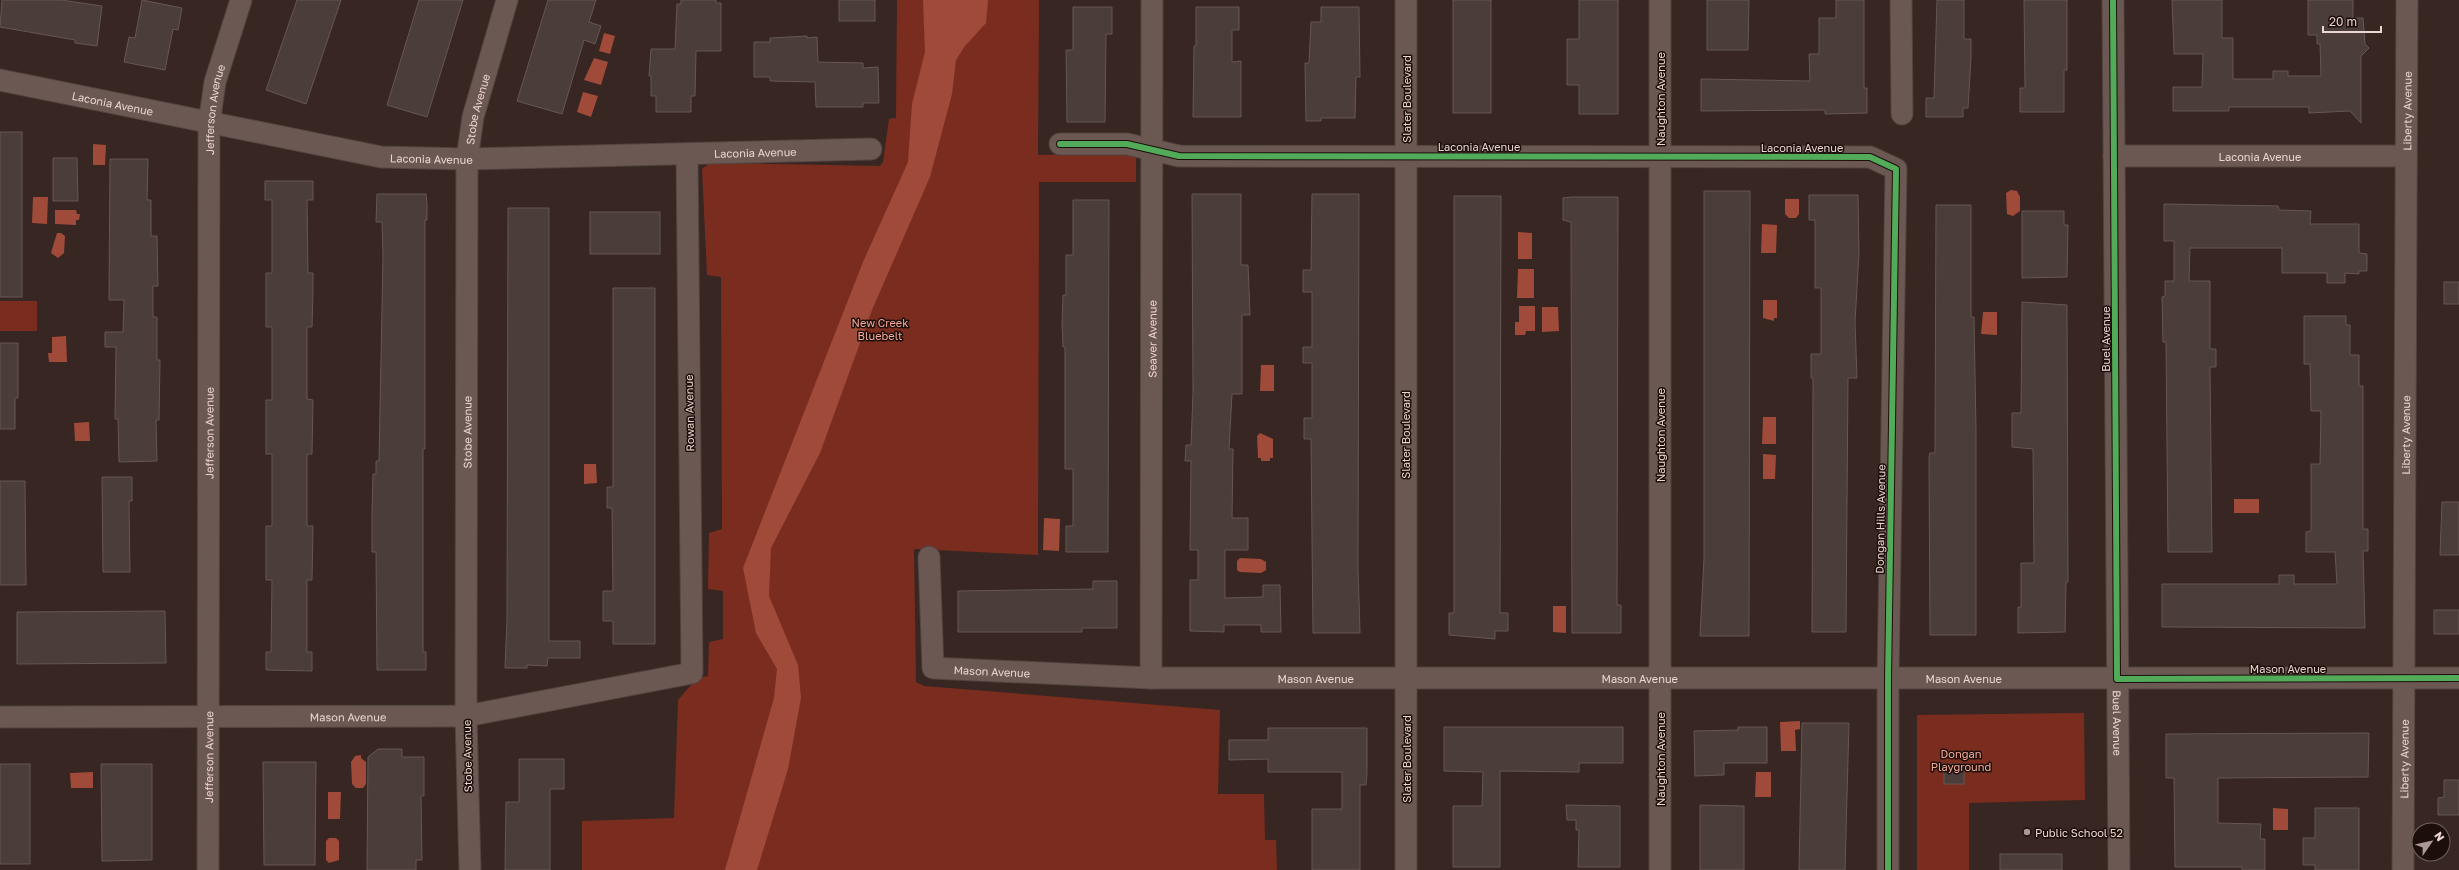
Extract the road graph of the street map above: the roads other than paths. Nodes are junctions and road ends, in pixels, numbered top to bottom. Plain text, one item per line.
1 (241, 0) edge
2 (506, 0) edge
3 (1152, 0) edge
4 (1406, 0) edge
5 (1660, 0) edge
6 (1901, 0) edge
7 (2113, 0) edge
8 (2407, 0) edge
9 (0, 80) edge
10 (1902, 114) dead end
11 (209, 124) junction
12 (1060, 144) dead end
13 (871, 149) dead end
14 (1152, 149) junction
15 (687, 154) junction
16 (1405, 156) junction
17 (2114, 156) junction
18 (2406, 156) junction
19 (1660, 157) junction
20 (467, 159) junction
21 (1896, 169) joint
22 (929, 557) dead end
23 (692, 673) joint
24 (2405, 677) junction
25 (1151, 678) junction
26 (2459, 678) edge
27 (1405, 679) junction
28 (1660, 679) junction
29 (1888, 679) junction
30 (2117, 679) junction
31 (208, 715) junction
32 (466, 716) junction
33 (0, 717) edge
34 (208, 870) edge
35 (470, 870) edge
36 (1406, 870) edge
37 (1660, 870) edge
38 (1888, 870) edge
39 (2119, 870) edge
40 (2403, 870) edge

1 - 11 street, Jefferson Avenue
2 - 20 street, Stobe Avenue
3 - 14 street, Seaver Avenue
4 - 16 street, Slater Boulevard
5 - 19 street, Naughton Avenue
6 - 10 street
7 - 17 street, Buel Avenue
8 - 18 street, Liberty Avenue
9 - 11 street, Laconia Avenue
11 - 20 street, Laconia Avenue
11 - 31 street, Jefferson Avenue
12 - 14 street, Laconia Avenue
13 - 15 street, Laconia Avenue
14 - 16 street, Laconia Avenue
14 - 25 street, Seaver Avenue
15 - 20 street, Laconia Avenue
15 - 23 street, Rowan Avenue
16 - 19 street, Laconia Avenue
16 - 27 street, Slater Boulevard
17 - 18 street, Laconia Avenue
17 - 30 street, Buel Avenue
18 - 24 street, Liberty Avenue
19 - 21 street, Laconia Avenue
19 - 28 street, Naughton Avenue
20 - 32 street, Stobe Avenue
21 - 29 street, Dongan Hills Avenue
22 - 25 street, Mason Avenue
23 - 32 street, Mason Avenue
24 - 26 street, Mason Avenue
24 - 30 street, Mason Avenue
24 - 40 street, Liberty Avenue
25 - 27 street, Mason Avenue
27 - 28 street, Mason Avenue
27 - 36 street, Slater Boulevard
28 - 29 street, Mason Avenue
28 - 37 street, Naughton Avenue
29 - 30 street, Mason Avenue
29 - 38 street, Dongan Hills Avenue
30 - 39 street, Buel Avenue
31 - 32 street, Mason Avenue
31 - 33 street, Mason Avenue
31 - 34 street, Jefferson Avenue
32 - 35 street, Stobe Avenue

